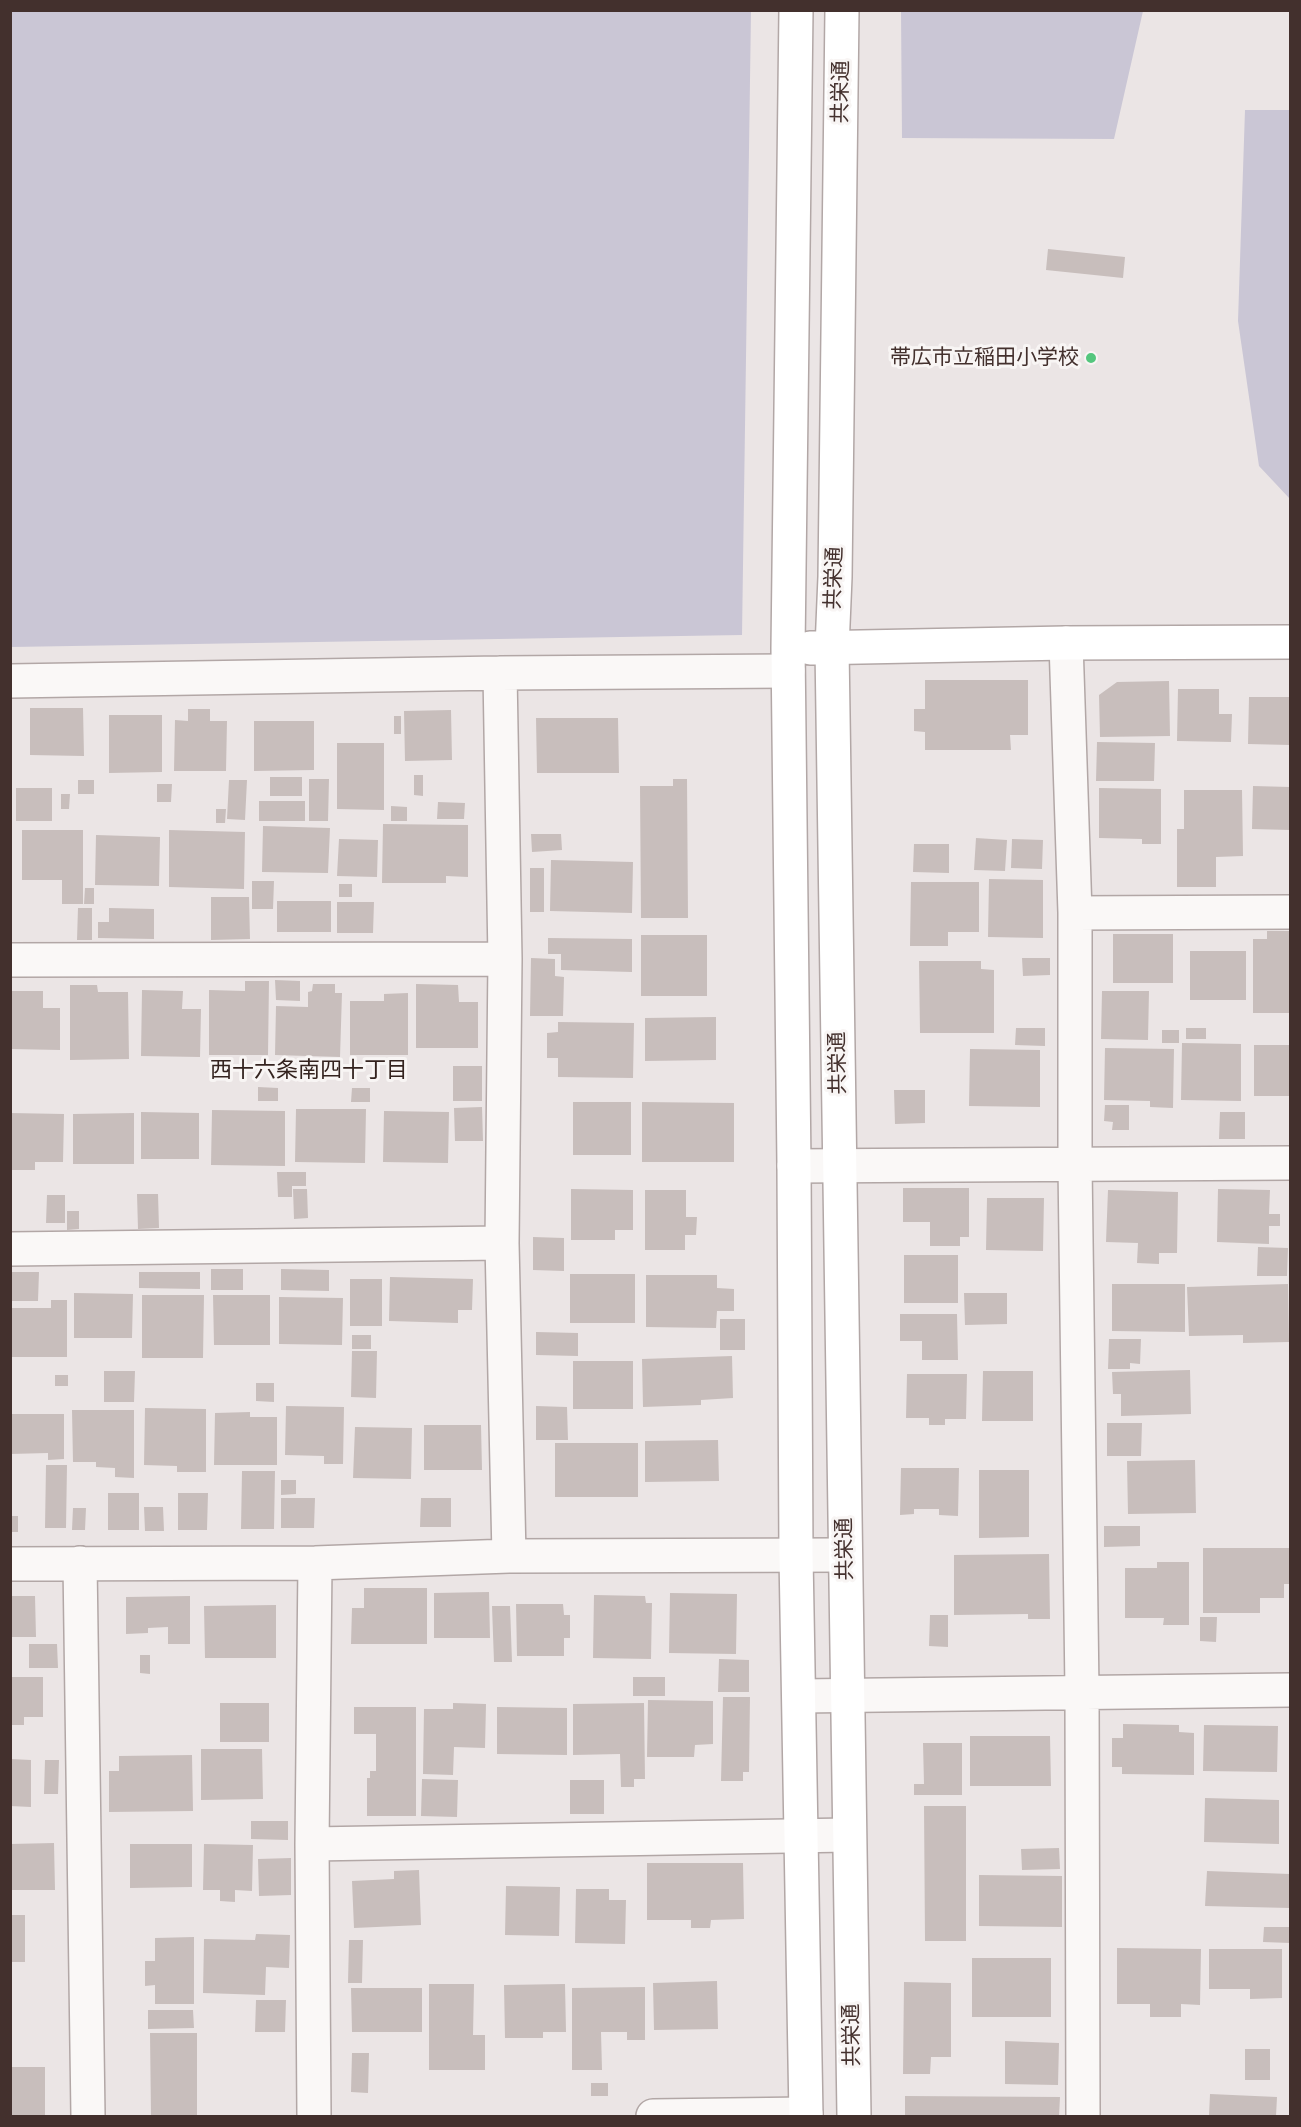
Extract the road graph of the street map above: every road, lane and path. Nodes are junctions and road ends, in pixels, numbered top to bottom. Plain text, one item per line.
1 (796, 10) edge
2 (842, 10) edge
3 (1290, 642) edge
4 (1066, 643) junction
5 (832, 648) junction
6 (788, 660) junction
7 (500, 673) junction
8 (10, 681) edge
9 (1290, 912) edge
10 (1075, 913) junction
11 (505, 958) junction
12 (10, 960) edge
13 (1290, 1163) edge
14 (839, 1165) junction
15 (1075, 1165) junction
16 (794, 1166) junction
17 (502, 1243) junction
18 (10, 1249) edge
19 (796, 1556) junction
20 (845, 1556) junction
21 (509, 1557) junction
22 (80, 1563) junction
23 (315, 1563) junction
24 (10, 1564) edge
25 (1290, 1690) edge
26 (1082, 1691) junction
27 (848, 1695) junction
28 (800, 1696) junction
29 (848, 1835) junction
30 (800, 1836) junction
31 (312, 1844) junction
32 (806, 2115) edge
33 (88, 2116) edge
34 (314, 2116) edge
35 (653, 2116) edge
36 (854, 2116) edge
37 (1083, 2116) edge

1 - 6 street
2 - 5 street, 共栄通
3 - 4 street
4 - 5 street
4 - 10 street
5 - 6 street
5 - 14 street, 共栄通
6 - 7 street
6 - 16 street
7 - 8 street
7 - 11 street
9 - 10 street
10 - 15 street
11 - 12 street
11 - 17 street
13 - 15 street
14 - 15 street
14 - 16 street
14 - 20 street, 共栄通
15 - 26 street
16 - 19 street
17 - 18 street
17 - 21 street
19 - 20 street
19 - 21 street
19 - 28 street
20 - 27 street, 共栄通
21 - 23 street
22 - 23 street
22 - 24 street
22 - 33 street
23 - 31 street
25 - 26 street
26 - 27 street
26 - 37 street
27 - 28 street
27 - 29 street, 共栄通
28 - 30 street
29 - 30 street
29 - 36 street, 共栄通
30 - 31 street
30 - 32 street
31 - 34 street
32 - 35 street

